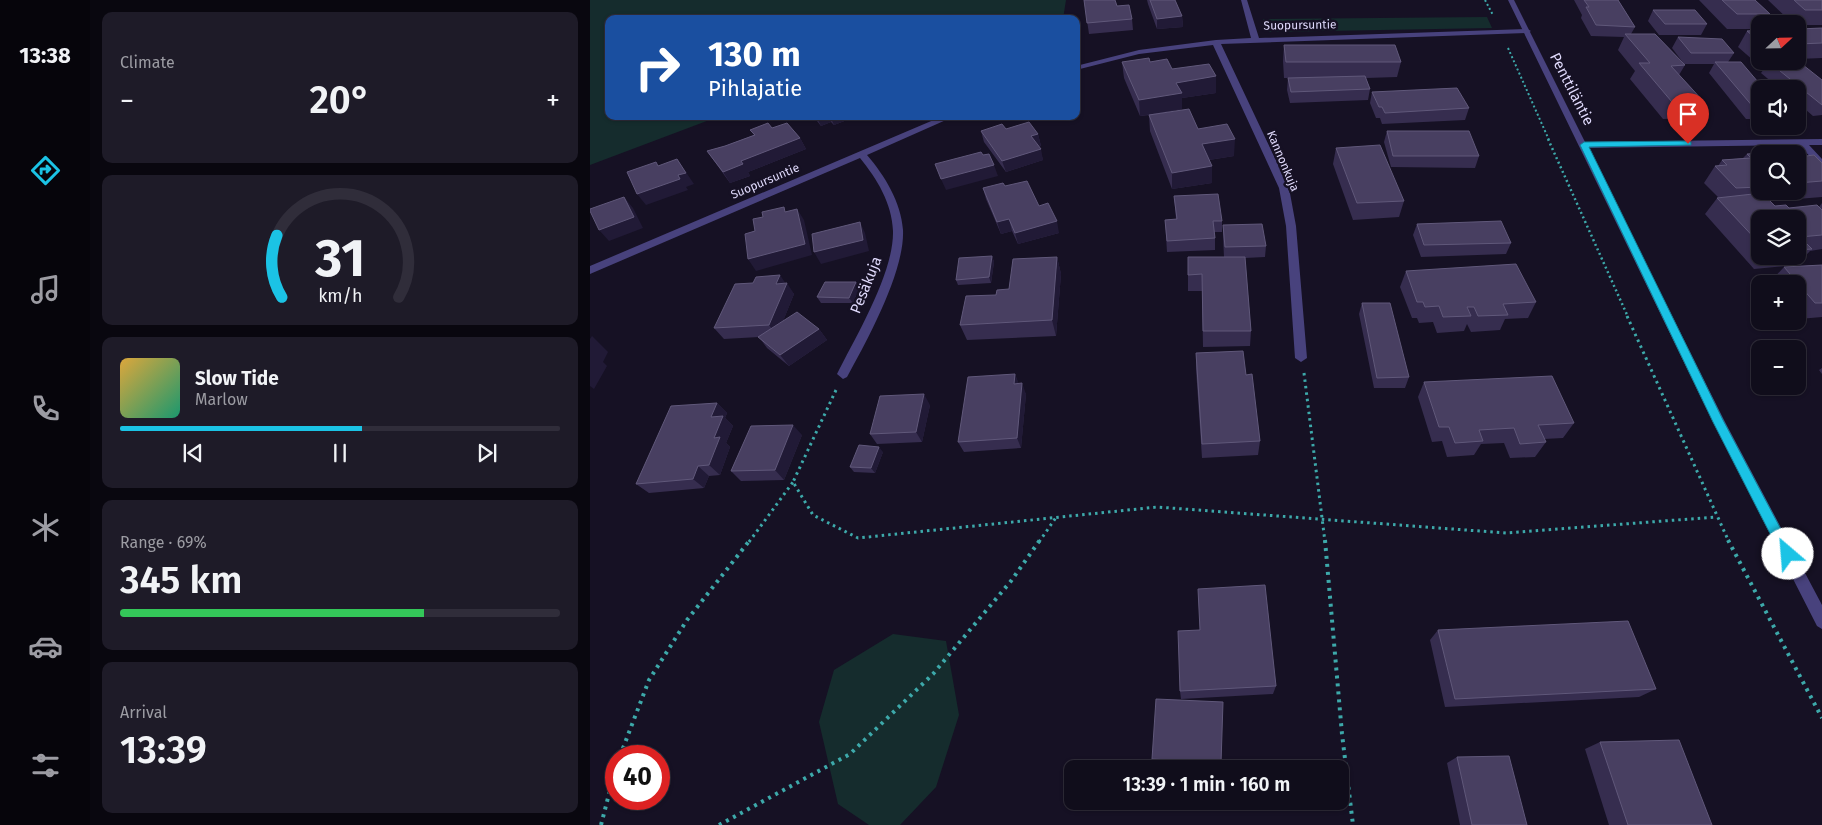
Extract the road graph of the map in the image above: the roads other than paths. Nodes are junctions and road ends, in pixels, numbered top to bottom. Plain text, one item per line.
1 (1244, 0) edge
2 (1511, 0) edge
3 (1527, 31) junction
4 (1255, 38) junction
5 (1216, 42) junction
6 (1080, 67) edge
7 (942, 120) edge
8 (1801, 142) junction
9 (1822, 142) edge
10 (1584, 145) junction
11 (861, 154) junction
12 (1822, 164) edge
13 (590, 270) edge
14 (1301, 358) road end
15 (844, 374) road end
16 (1822, 621) edge

1 - 4 street
2 - 3 street, Penttiläntie
3 - 4 street, Suopursuntie
3 - 10 street, Penttiläntie
4 - 5 street, Suopursuntie
5 - 6 street, Suopursuntie
5 - 14 street, Kannonkuja
7 - 11 street, Suopursuntie
8 - 9 street
8 - 10 street
8 - 12 street
10 - 16 street, Penttiläntie
11 - 13 street, Suopursuntie
11 - 15 street, Pesäkuja

